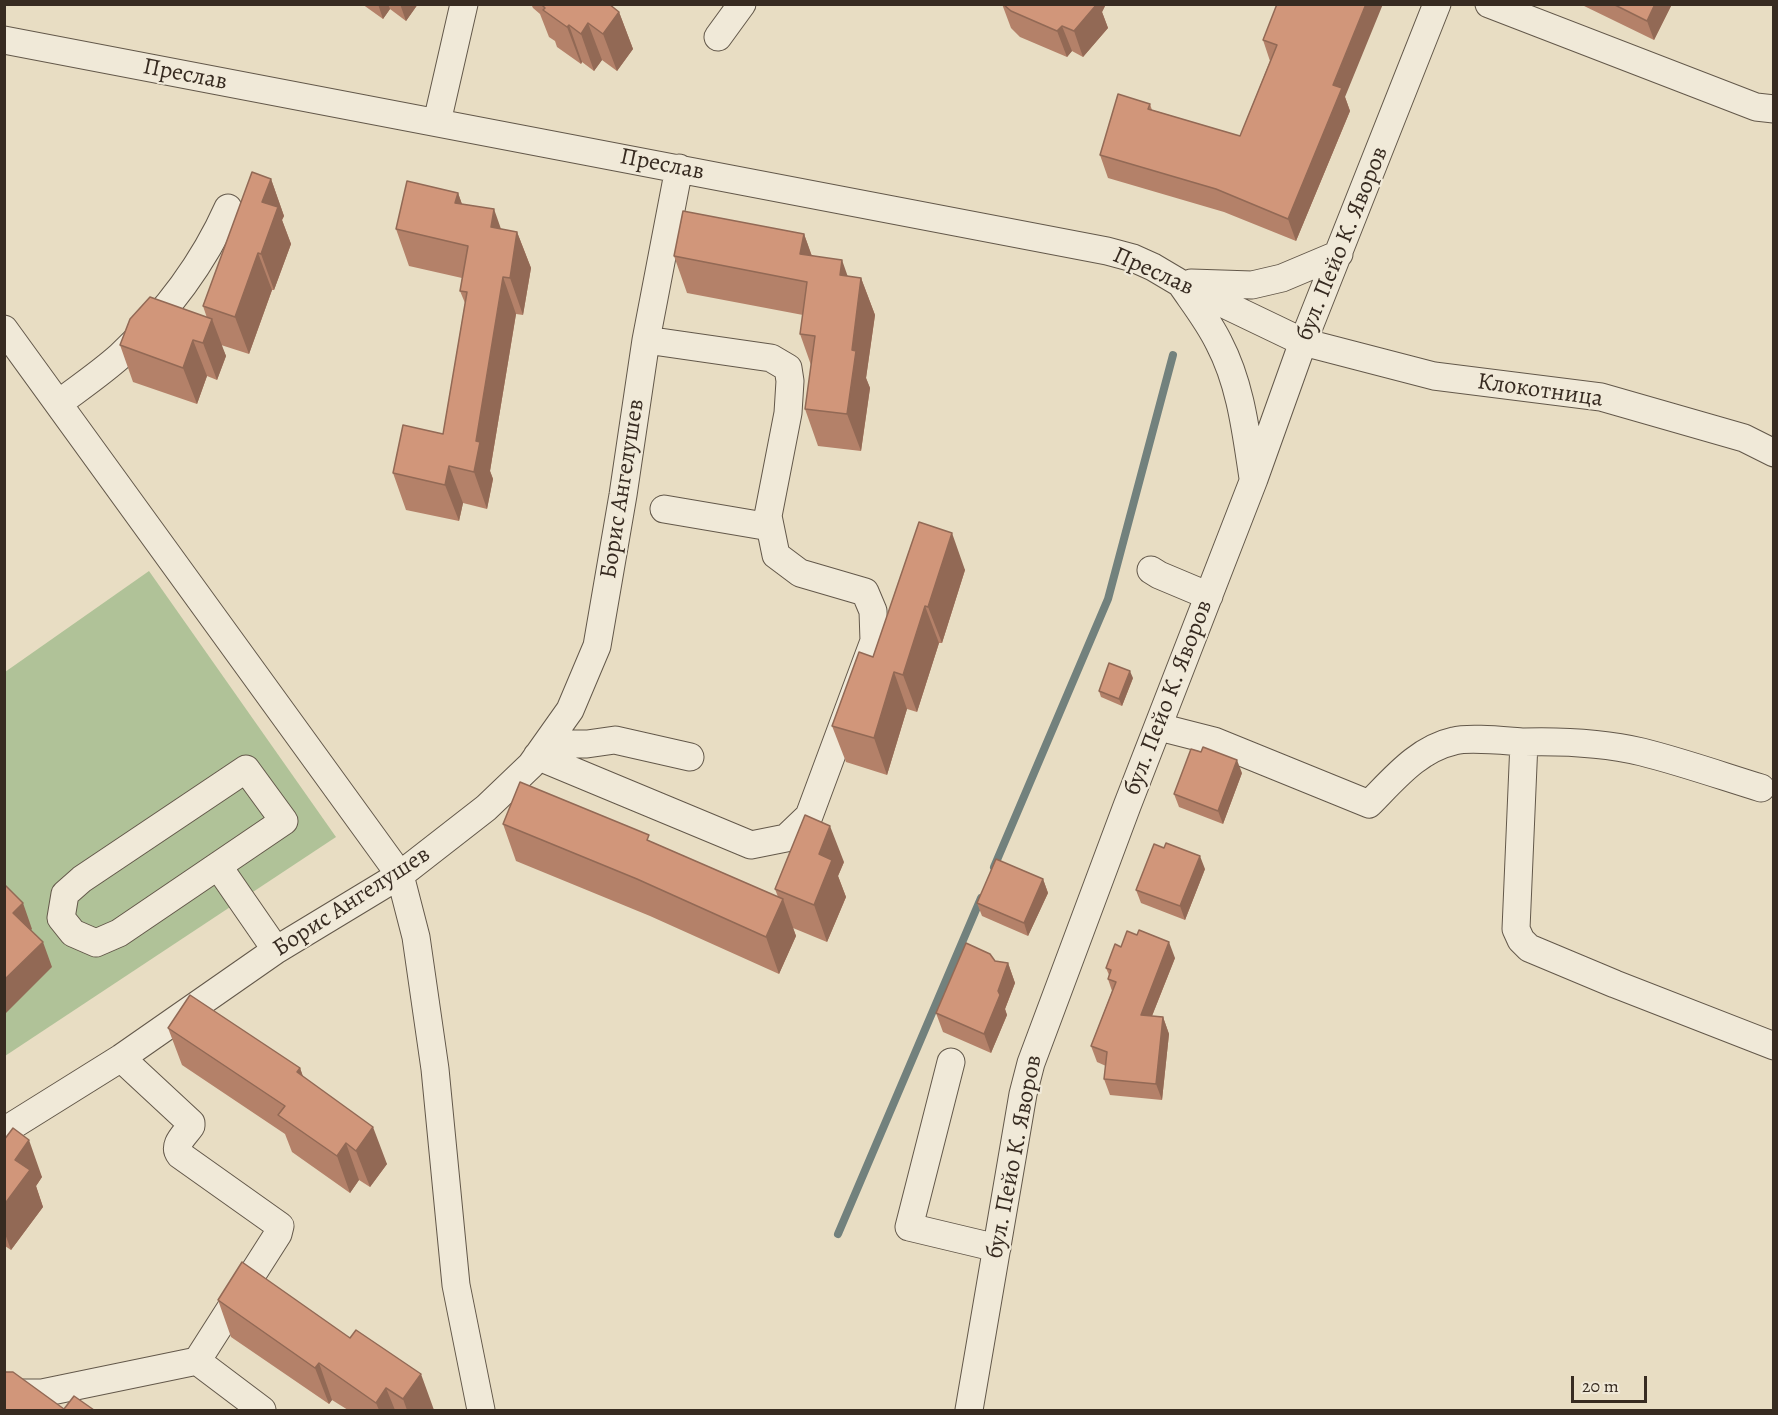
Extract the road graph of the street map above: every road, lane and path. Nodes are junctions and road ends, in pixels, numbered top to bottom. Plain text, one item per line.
1 (464, 4) edge
2 (742, 4) edge
3 (1437, 4) edge
4 (1501, 7) edge
5 (718, 37) dead end
6 (4, 40) edge
7 (1773, 109) edge
8 (437, 122) junction
9 (679, 168) junction
10 (228, 208) dead end
11 (1339, 254) junction
12 (1180, 283) junction
13 (4, 329) edge
14 (646, 340) junction
15 (1303, 342) junction
16 (59, 403) junction
17 (1773, 453) edge
18 (1254, 479) junction
19 (664, 508) dead end
20 (770, 526) junction
21 (1151, 570) dead end
22 (1209, 596) junction
23 (1159, 727) junction
24 (1524, 742) junction
25 (541, 750) junction
26 (690, 757) dead end
27 (1761, 788) dead end
28 (218, 866) junction
29 (400, 875) junction
30 (276, 950) junction
31 (1773, 1046) edge
32 (121, 1058) junction
33 (951, 1062) dead end
34 (4, 1131) edge
35 (997, 1248) junction
36 (197, 1361) junction
37 (4, 1393) edge
38 (262, 1410) edge
39 (481, 1410) edge
40 (969, 1410) edge

1 - 8 street
2 - 5 street
3 - 11 street, бул. Пейо К. Яворов
4 - 7 street
6 - 8 street, Преслав
8 - 9 street, Преслав
9 - 12 street, Преслав
9 - 14 street, Борис Ангелушев
10 - 16 street
11 - 12 street
11 - 15 street, бул. Пейо К. Яворов
12 - 15 street, Преслав
12 - 18 street
13 - 16 street
14 - 20 street
14 - 25 street, Борис Ангелушев
15 - 17 street, Клокотница
15 - 18 street, бул. Пейо К. Яворов
16 - 29 street
18 - 22 street, бул. Пейо К. Яворов
19 - 20 street
20 - 25 street
21 - 22 street
22 - 23 street, бул. Пейо К. Яворов
23 - 24 street
23 - 35 street, бул. Пейо К. Яворов
24 - 27 street
24 - 31 street
25 - 26 street
25 - 29 street, Борис Ангелушев
28 - 28 street
28 - 30 street
29 - 30 street, Борис Ангелушев
29 - 39 street
30 - 32 street, Борис Ангелушев
32 - 34 street, Борис Ангелушев
32 - 36 street
33 - 35 street
35 - 40 street, бул. Пейо К. Яворов
36 - 37 street
36 - 38 street

